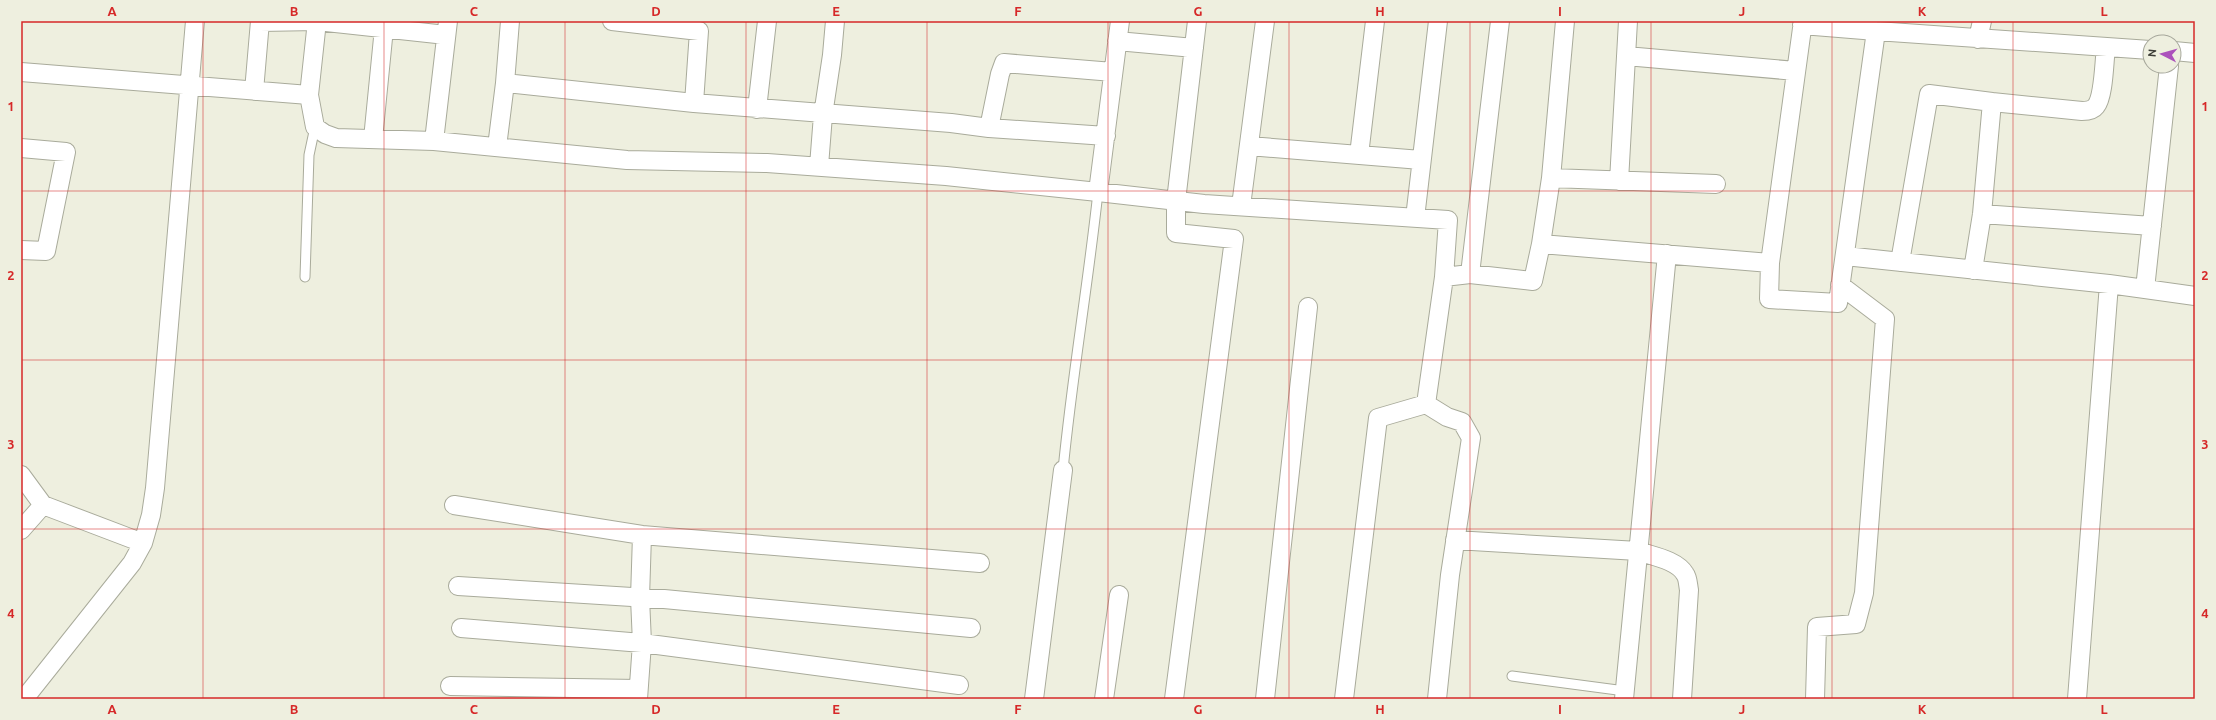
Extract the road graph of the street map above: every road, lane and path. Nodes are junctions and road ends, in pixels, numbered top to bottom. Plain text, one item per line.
1 (195, 21) edge
2 (260, 21) edge
3 (318, 21) edge
4 (510, 21) edge
5 (612, 21) edge
6 (767, 21) edge
7 (835, 21) edge
8 (1120, 21) edge
9 (1197, 21) edge
10 (1265, 21) edge
11 (1375, 21) edge
12 (1438, 21) edge
13 (1500, 21) edge
14 (1565, 21) edge
15 (1628, 21) edge
16 (1982, 21) edge
17 (639, 22) edge
18 (1803, 23) edge
19 (700, 26) edge
20 (384, 28) junction
21 (447, 28) edge
22 (1876, 31) junction
23 (1978, 38) junction
24 (1117, 41) junction
25 (1194, 48) junction
26 (2106, 48) junction
27 (2142, 50) edge
28 (2182, 52) edge
29 (2195, 53) edge
30 (1626, 56) junction
31 (1796, 71) junction
32 (21, 72) edge
33 (1113, 72) junction
34 (2168, 74) edge
35 (505, 83) junction
36 (189, 85) junction
37 (254, 91) junction
38 (309, 95) junction
39 (1992, 102) junction
40 (694, 103) junction
41 (758, 109) junction
42 (823, 114) junction
43 (315, 127) junction
44 (989, 128) junction
45 (1106, 136) junction
46 (373, 139) junction
47 (434, 141) junction
48 (1248, 146) junction
49 (497, 147) junction
50 (21, 148) edge
51 (1359, 155) junction
52 (1421, 160) junction
53 (819, 166) junction
54 (1550, 178) junction
55 (1619, 181) junction
56 (1716, 184) dead end
57 (1098, 192) junction
58 (1176, 201) junction
59 (1241, 206) junction
60 (1982, 214) junction
61 (1415, 218) junction
62 (2152, 226) junction
63 (1541, 244) junction
64 (21, 250) edge
65 (1667, 254) junction
66 (1845, 256) junction
67 (1900, 262) junction
68 (1770, 263) junction
69 (1973, 270) junction
70 (1470, 274) junction
71 (305, 277) dead end
72 (1444, 277) junction
73 (2109, 284) junction
74 (1840, 285) junction
75 (2146, 289) junction
76 (2195, 296) edge
77 (1308, 307) dead end
78 (1426, 404) junction
79 (1063, 470) joint
80 (21, 475) edge
81 (43, 505) junction
82 (454, 505) dead end
83 (21, 530) edge
84 (642, 535) junction
85 (1455, 540) junction
86 (143, 543) junction
87 (1638, 552) junction
88 (980, 563) dead end
89 (458, 586) dead end
90 (1119, 595) dead end
91 (640, 598) junction
92 (461, 628) dead end
93 (971, 628) dead end
94 (642, 643) junction
95 (1512, 676) dead end
96 (959, 685) dead end
97 (450, 686) dead end
98 (638, 694) edge
99 (1624, 695) edge
100 (24, 699) edge
101 (1034, 699) edge
102 (1104, 699) edge
103 (1174, 699) edge
104 (1265, 699) edge
105 (1344, 699) edge
106 (1436, 699) edge
107 (1682, 699) edge
108 (1815, 699) edge
109 (2077, 699) edge

1 - 36 street
2 - 3 street
2 - 37 street
3 - 20 street
3 - 38 street
4 - 35 street
5 - 17 street
6 - 41 street
7 - 42 street
8 - 24 street
9 - 25 street
10 - 48 street
11 - 51 street
12 - 52 street
13 - 70 street
14 - 54 street
15 - 30 street
16 - 23 street
17 - 19 street
18 - 22 street
18 - 31 street
19 - 40 street
20 - 21 street
20 - 46 street
21 - 47 street
22 - 23 street
22 - 66 street
23 - 26 street
24 - 25 street
24 - 33 street
25 - 58 street
26 - 27 street
26 - 39 street
28 - 29 street
30 - 31 street
30 - 55 street
31 - 68 street
32 - 36 street
33 - 44 street
33 - 45 street
34 - 62 street
35 - 40 street
35 - 49 street
36 - 37 street
36 - 86 street
37 - 38 street
38 - 43 street
39 - 60 street
39 - 67 street
40 - 41 street
41 - 42 street
42 - 44 street
42 - 53 street
43 - 46 street
43 - 71 lane
44 - 45 street
45 - 57 street
46 - 47 street
47 - 49 street
48 - 51 street
48 - 59 street
49 - 53 street
50 - 64 street
51 - 52 street
52 - 61 street
53 - 57 street
54 - 55 street
54 - 63 street
55 - 56 street
57 - 58 street
57 - 79 lane
58 - 59 street
58 - 103 street
59 - 61 street
60 - 62 street
60 - 69 street
61 - 72 street
62 - 75 street
63 - 65 street
63 - 70 street
65 - 68 street
65 - 87 street
66 - 67 street
66 - 74 street
67 - 69 street
68 - 74 street
69 - 73 street
70 - 72 street
72 - 78 street
73 - 75 street
73 - 109 street
74 - 108 street
75 - 76 street
77 - 104 street
78 - 85 street
78 - 105 street
79 - 101 street
80 - 81 street
81 - 83 street
81 - 86 street
82 - 84 street
84 - 88 street
84 - 91 street
85 - 87 street
85 - 106 street
86 - 100 street
87 - 99 street
87 - 107 street
89 - 91 street
90 - 102 street
91 - 93 street
91 - 94 street
92 - 94 street
94 - 96 street
94 - 98 street
95 - 99 lane
97 - 98 street

